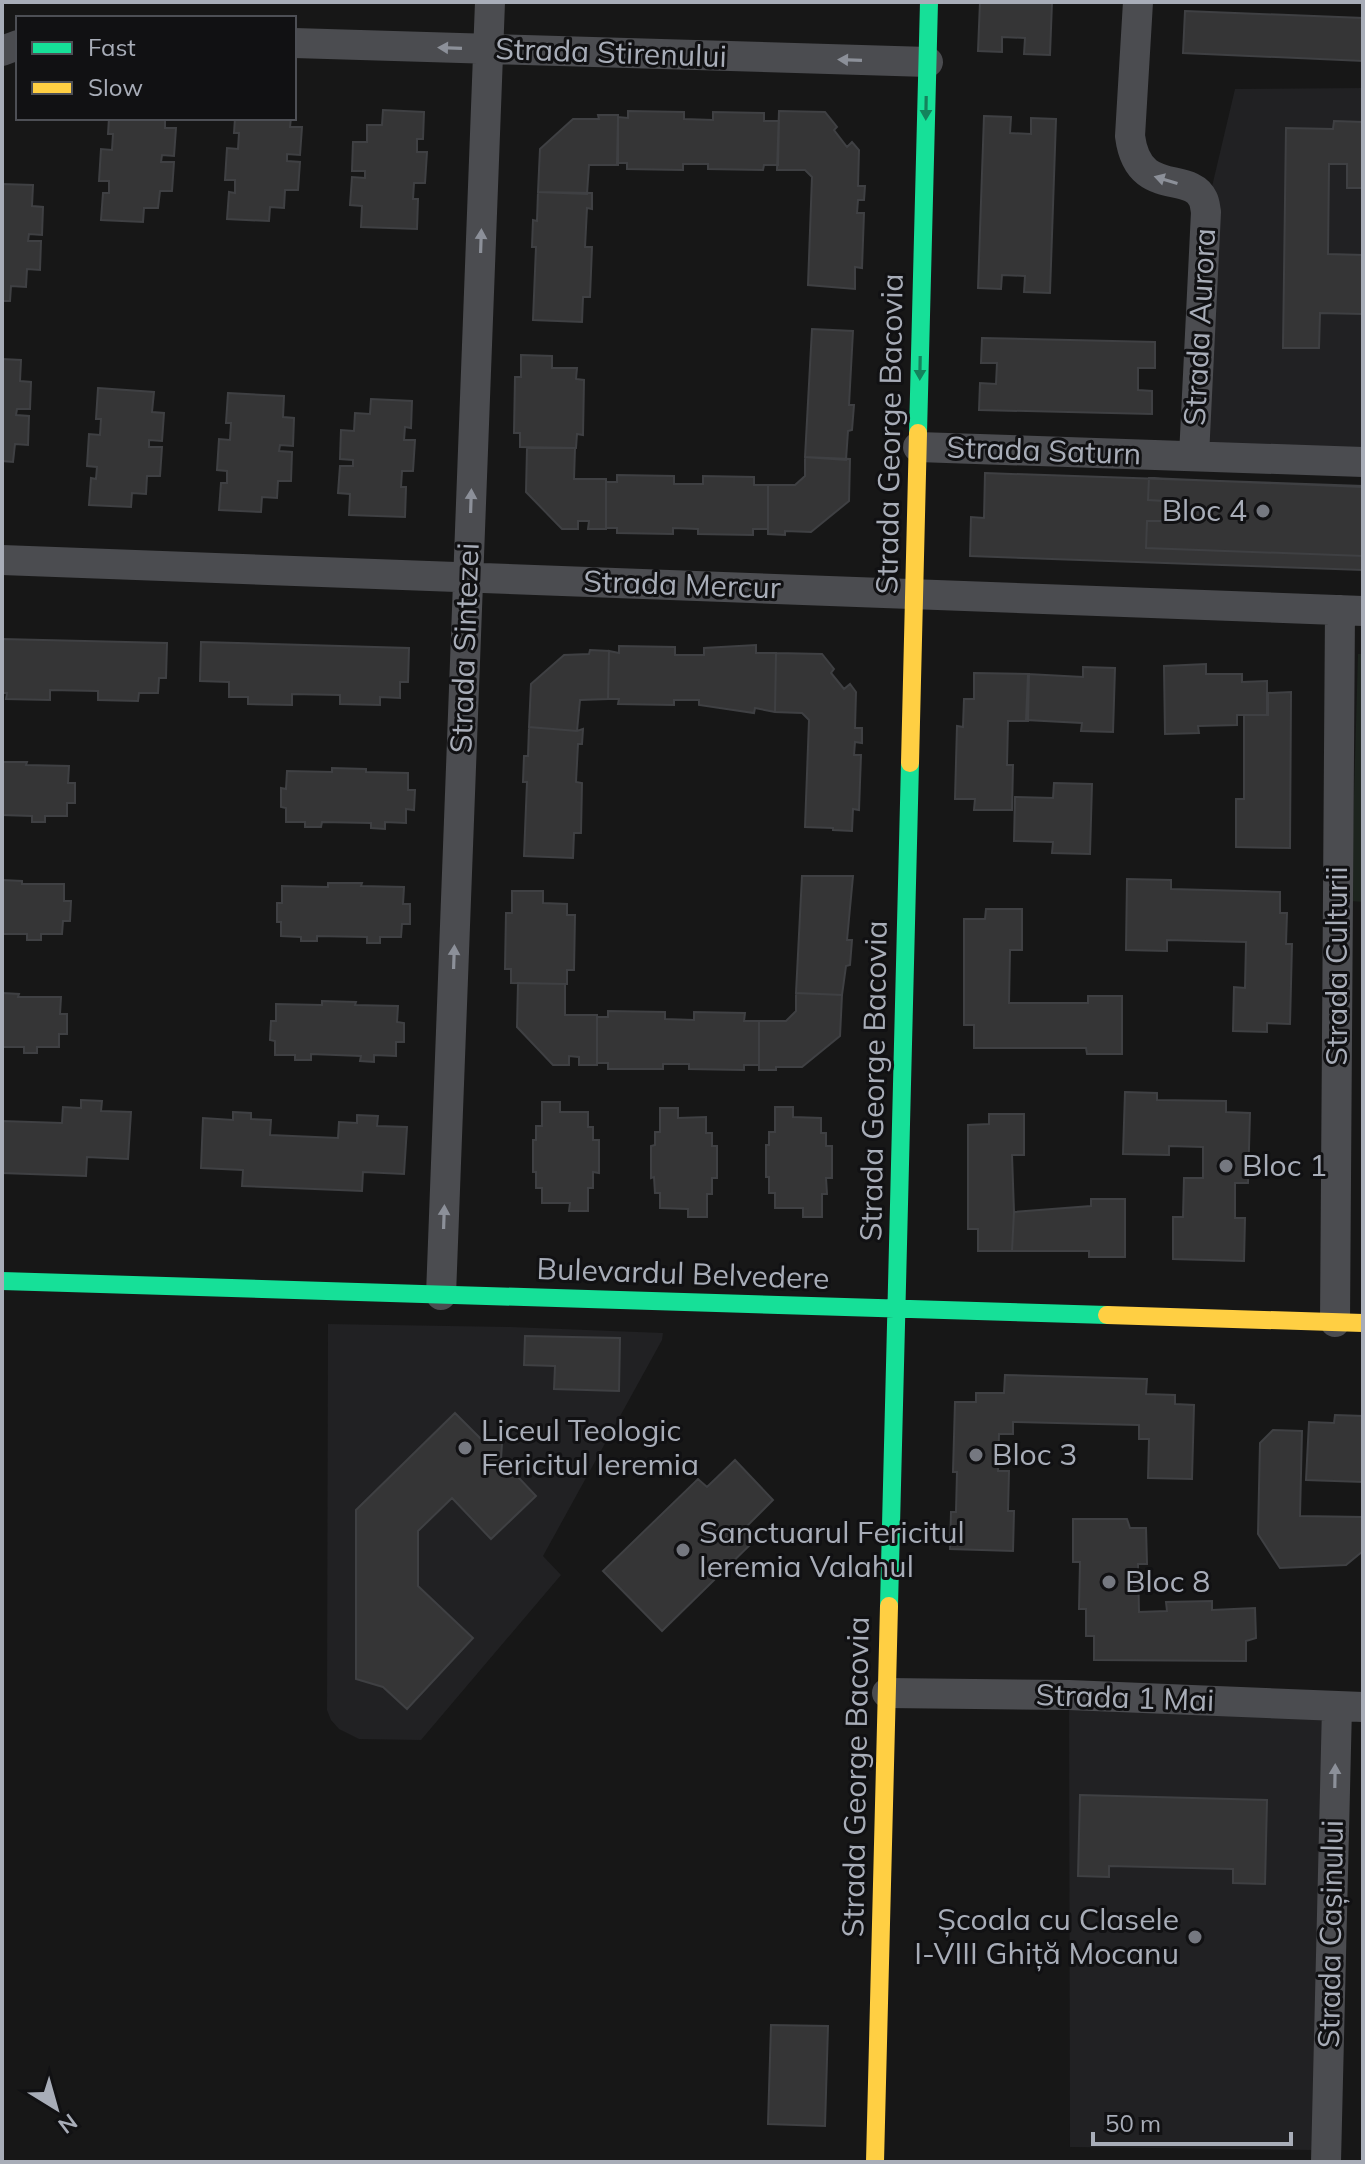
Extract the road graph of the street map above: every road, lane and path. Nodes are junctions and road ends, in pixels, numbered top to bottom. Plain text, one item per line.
1 (490, 2) edge
2 (929, 2) edge
3 (1138, 2) edge
4 (296, 43) edge
5 (488, 49) junction
6 (928, 62) junction
7 (918, 447) junction
8 (1194, 456) junction
9 (1363, 462) edge
10 (2, 560) edge
11 (468, 577) junction
12 (914, 594) junction
13 (1352, 611) edge
14 (2, 1281) edge
15 (441, 1295) junction
16 (896, 1309) junction
17 (1349, 1323) edge
18 (887, 1693) junction
19 (1350, 1707) edge
20 (875, 2162) edge
21 (1326, 2162) edge

1 - 5 street, Strada Sintezei
2 - 6 street, Strada George Bacovia
8 -> 3 street, Strada Aurora
5 -> 4 street, Strada Stirenului
6 -> 5 street, Strada Stirenului
11 -> 5 street, Strada Sintezei
6 -> 7 street, Strada George Bacovia
7 - 8 street, Strada Saturn
7 - 12 street, Strada George Bacovia
8 - 9 street, Strada Saturn
10 - 11 street, Strada Mercur
11 - 12 street, Strada Mercur
15 -> 11 street, Strada Sintezei
12 - 13 street, Strada Mercur
12 - 16 street, Strada George Bacovia
13 - 17 street, Strada Culturii
14 - 15 street, Bulevardul Belvedere
15 - 16 street, Bulevardul Belvedere
16 - 17 street, Bulevardul Belvedere
16 - 18 street, Strada George Bacovia
18 - 19 street, Strada 1 Mai
18 - 20 street, Strada George Bacovia
21 -> 19 street, Strada Cașinului

